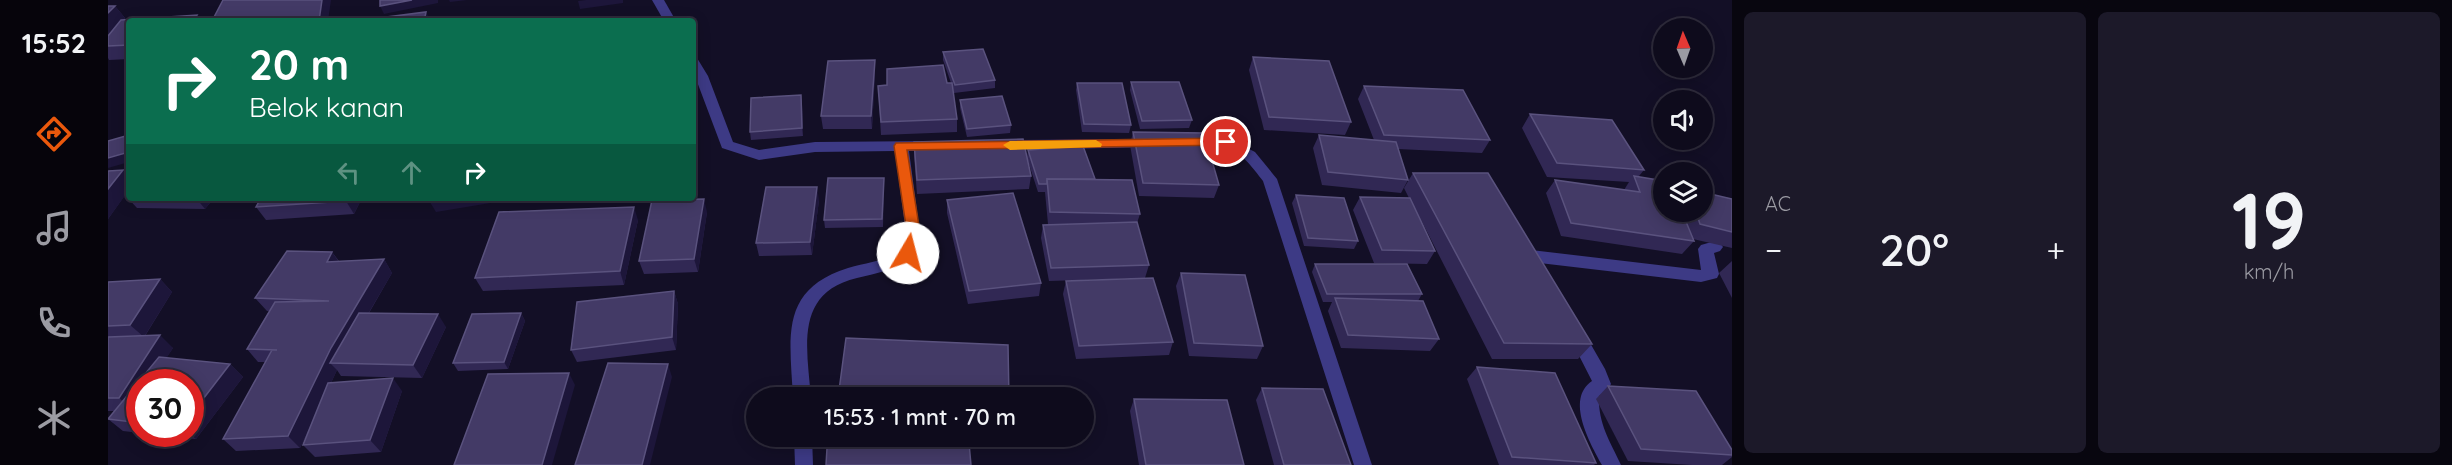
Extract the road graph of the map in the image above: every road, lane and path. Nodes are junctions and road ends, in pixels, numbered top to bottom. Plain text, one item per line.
1 (658, 0) edge
2 (668, 18) edge
3 (696, 66) edge
4 (901, 146) junction
5 (946, 146) edge
6 (982, 146) edge
7 (1714, 247) edge
8 (1542, 276) edge
9 (1565, 315) edge
10 (802, 387) edge
11 (803, 447) edge
12 (804, 465) edge
13 (1363, 465) edge
14 (1612, 465) edge

1 - 2 street
3 - 4 street
4 - 5 street
4 - 10 street
6 - 13 street
7 - 8 street
9 - 14 street
11 - 12 street

